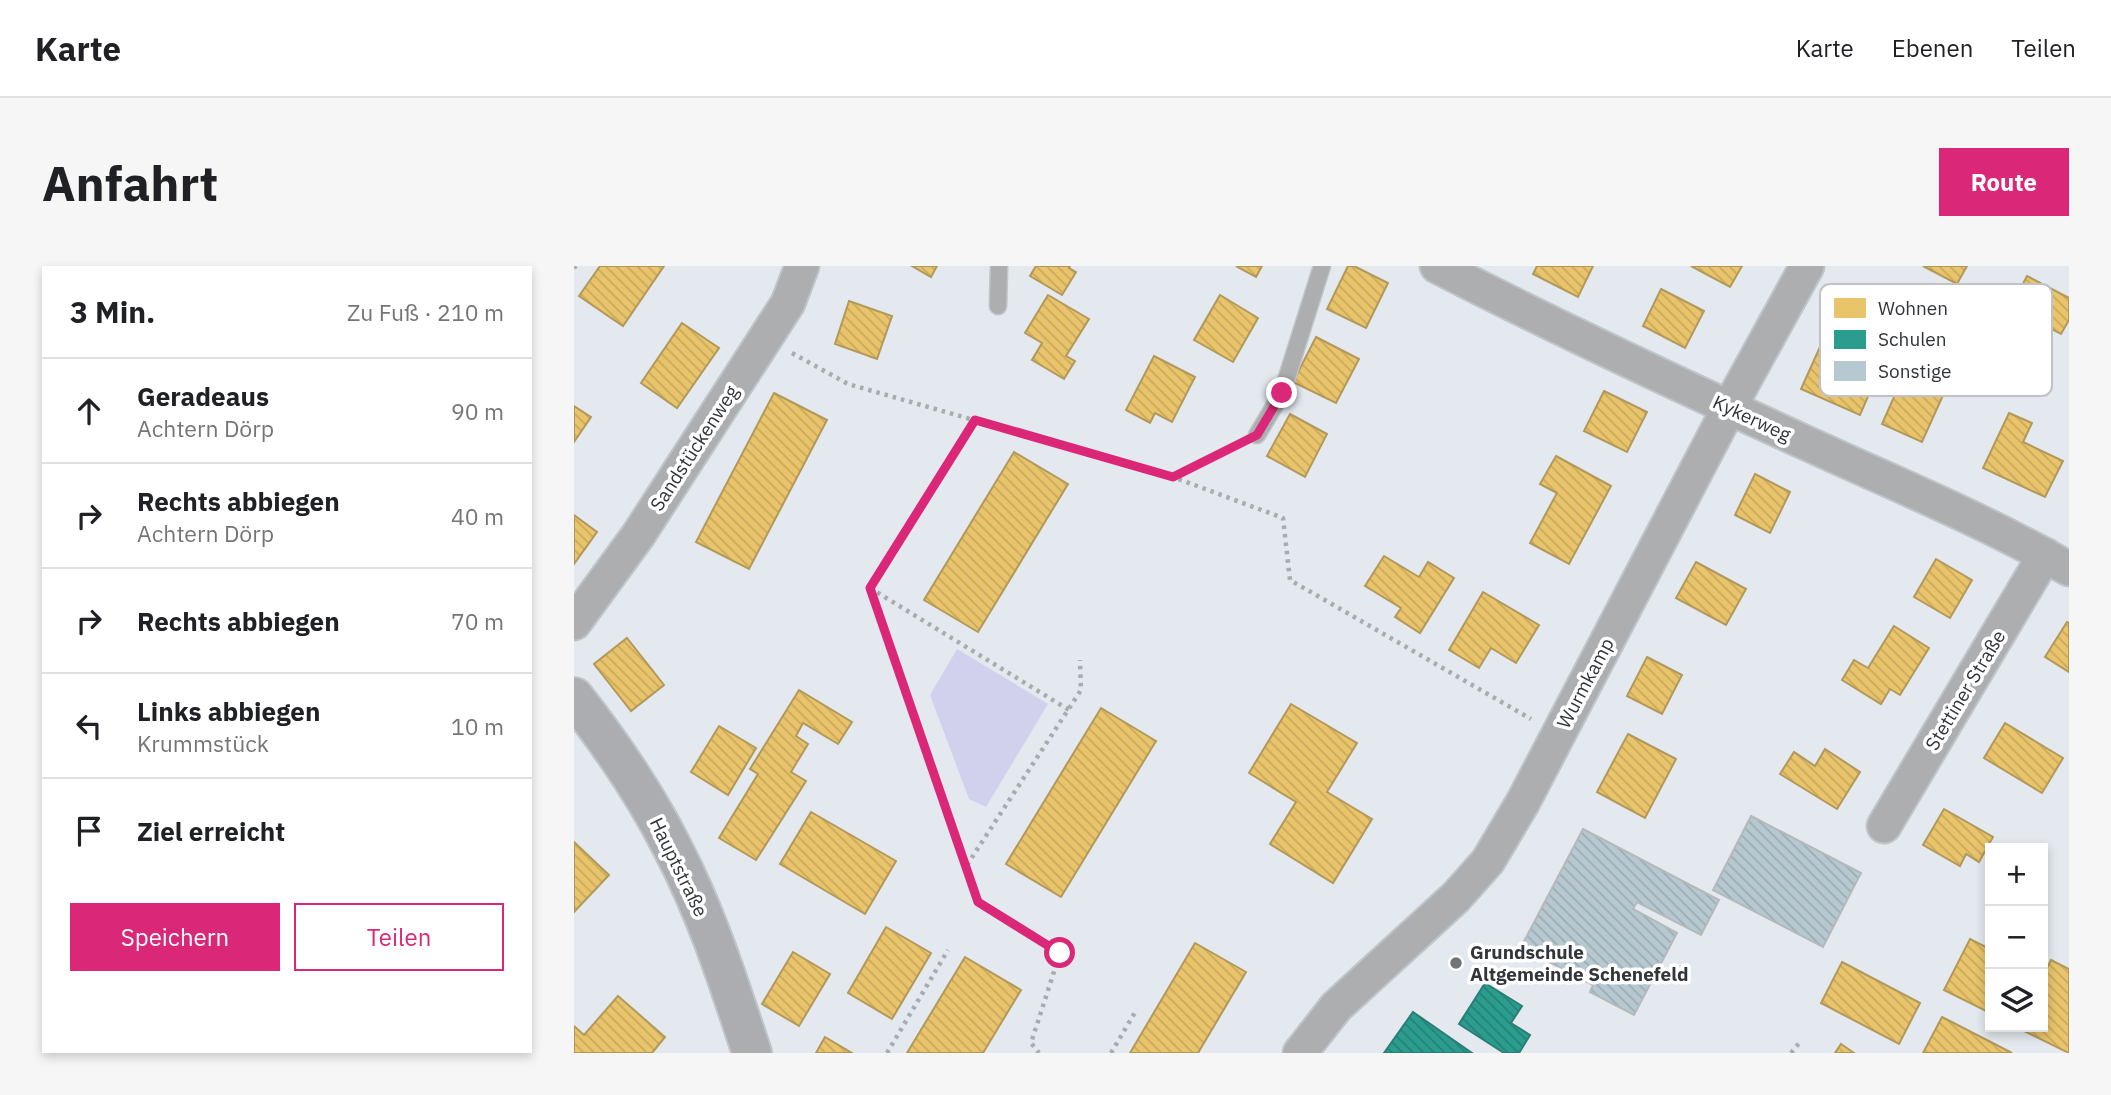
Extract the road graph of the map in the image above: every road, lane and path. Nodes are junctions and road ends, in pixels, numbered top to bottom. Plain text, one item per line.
1 (802, 266) edge
2 (999, 266) edge
3 (1322, 266) edge
4 (1437, 266) edge
5 (1807, 266) edge
6 (998, 306) dead end
7 (766, 338) junction
8 (1729, 408) junction
9 (975, 420) junction
10 (1257, 435) joint
11 (1173, 477) junction
12 (2057, 562) edge
13 (870, 588) junction
14 (574, 623) edge
15 (1080, 660) dead end
16 (574, 697) edge
17 (1069, 710) junction
18 (1559, 735) junction
19 (1884, 826) dead end
20 (966, 866) junction
21 (948, 950) dead end
22 (1137, 1009) dead end
23 (1800, 1042) dead end
24 (752, 1053) edge
25 (887, 1053) edge
26 (1039, 1053) edge
27 (1111, 1053) edge
28 (1300, 1053) edge
29 (1791, 1053) edge

1 - 7 street, Sandstückenweg
2 - 6 lane
3 - 10 lane
4 - 8 street, Kykerweg
5 - 8 street, Wurmkamp
7 - 9 path
7 - 14 street, Sandstückenweg
8 - 12 street, Kykerweg
8 - 18 street, Wurmkamp
9 - 11 path
9 - 13 path
10 - 11 path
11 - 18 path
12 - 19 street, Stettiner Straße
13 - 17 path
13 - 20 path
15 - 17 path
16 - 24 main road, Hauptstraße
17 - 20 path
18 - 28 street, Wurmkamp
20 - 26 path
21 - 25 path
22 - 27 path
23 - 29 path

